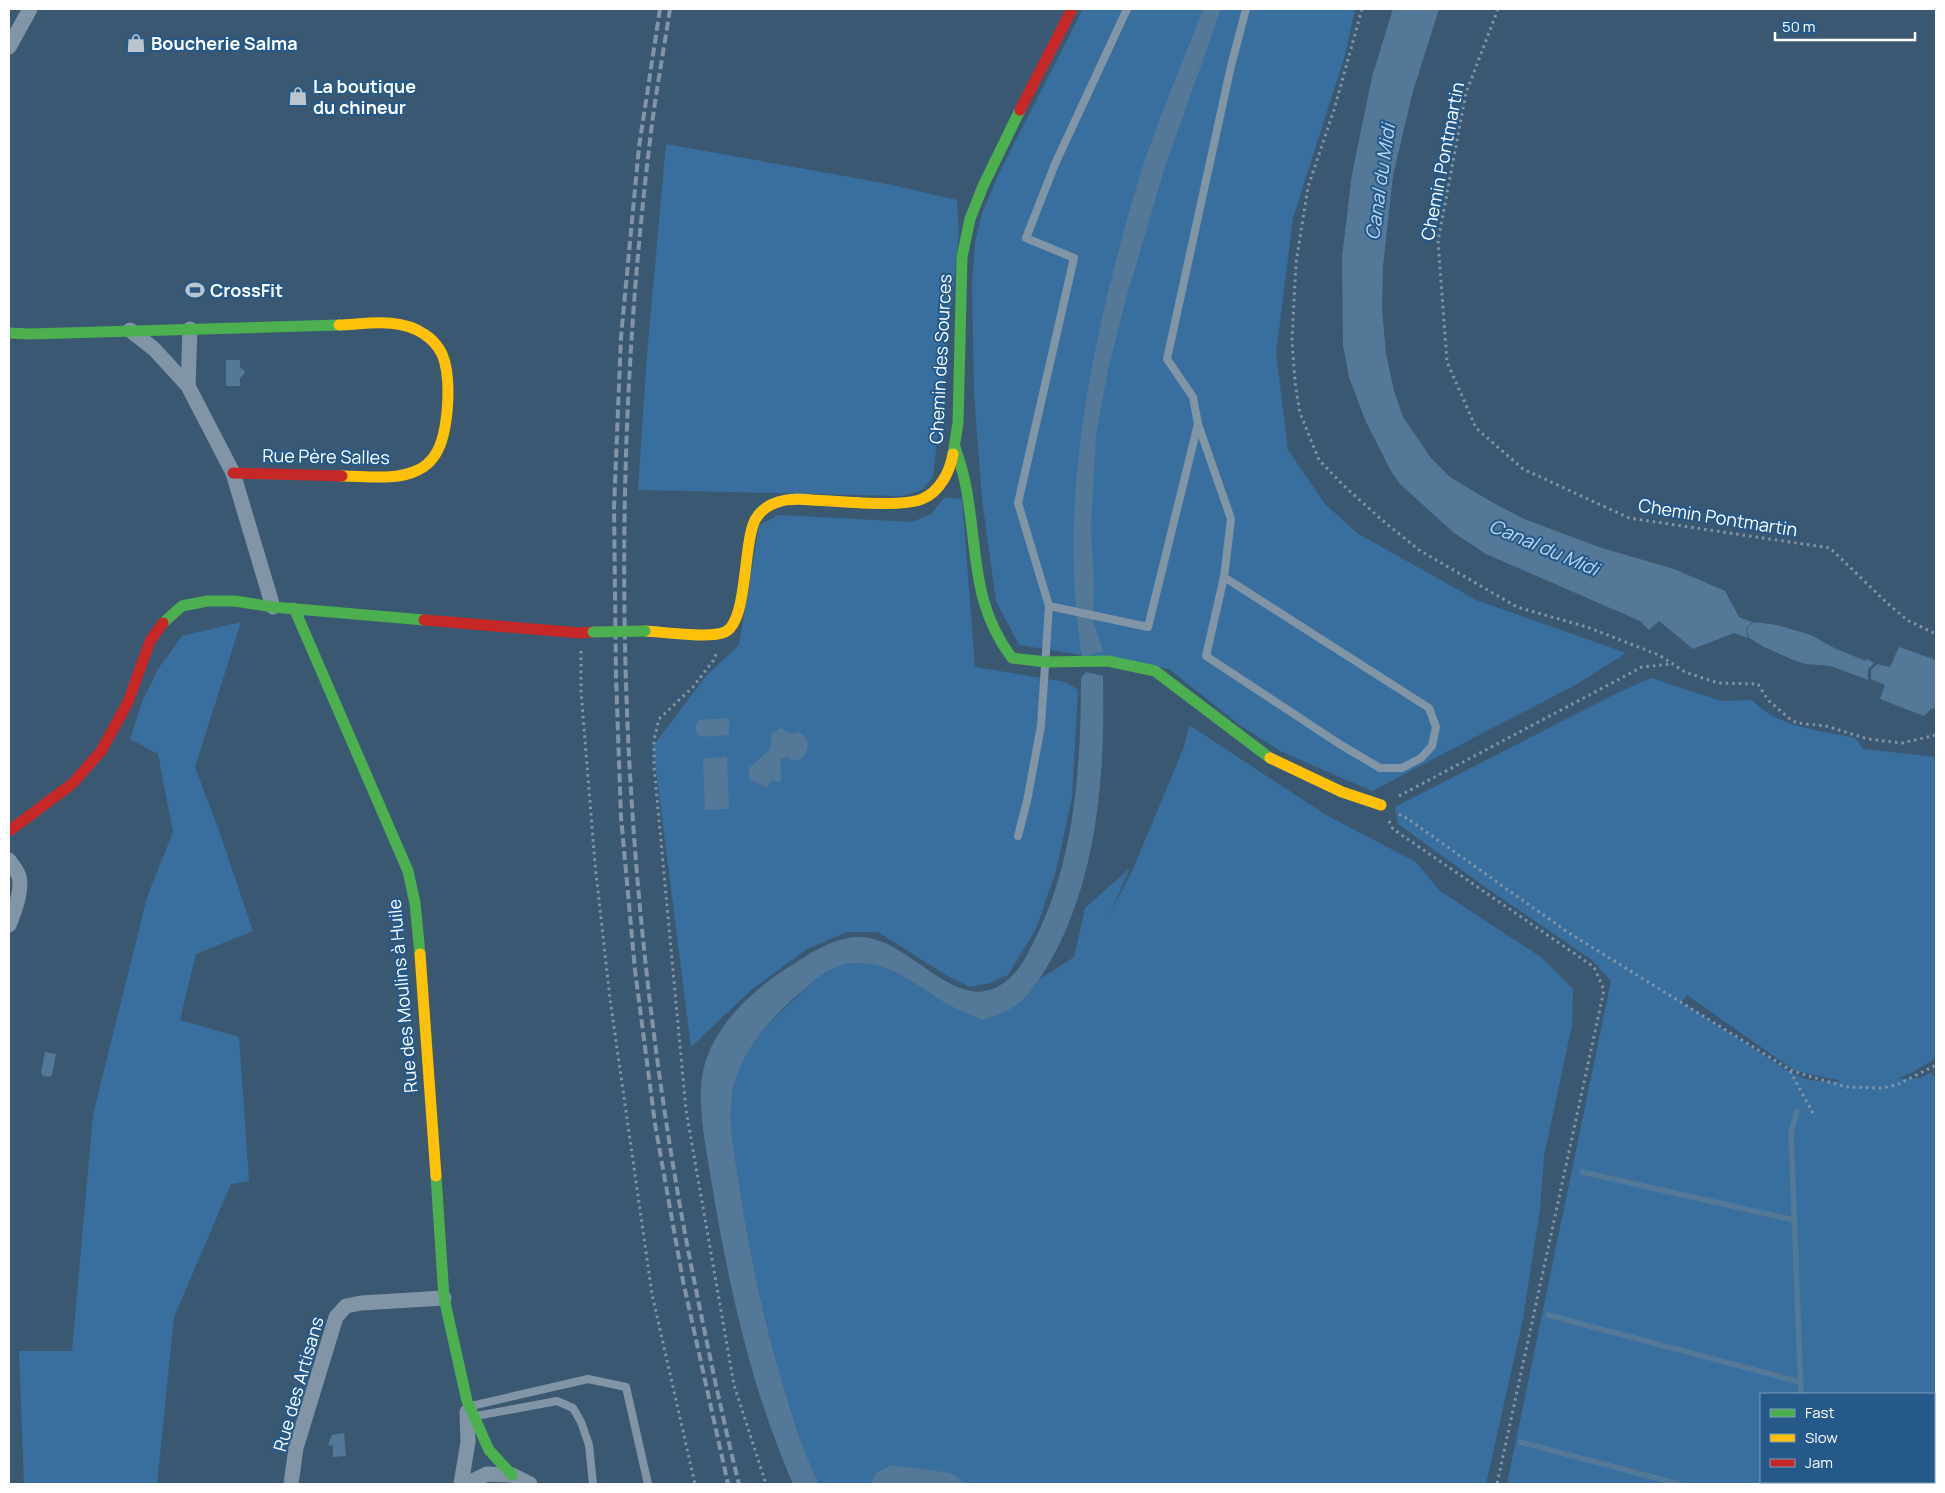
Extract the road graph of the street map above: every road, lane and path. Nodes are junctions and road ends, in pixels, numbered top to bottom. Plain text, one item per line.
1 (30, 9) edge
2 (1072, 9) edge
3 (1127, 9) edge
4 (1246, 9) edge
5 (1362, 9) edge
6 (1498, 9) edge
7 (9, 47) edge
8 (190, 329) junction
9 (130, 330) junction
10 (9, 332) edge
11 (188, 386) junction
12 (1198, 424) junction
13 (955, 446) junction
14 (233, 473) junction
15 (1224, 577) junction
16 (1049, 606) junction
17 (273, 607) junction
18 (294, 608) junction
19 (724, 632) junction
20 (581, 633) junction
21 (1936, 634) edge
22 (1046, 662) junction
23 (1671, 664) junction
24 (1936, 735) edge
25 (1380, 805) junction
26 (9, 831) edge
27 (1018, 836) dead end
28 (9, 860) edge
29 (9, 925) edge
30 (1936, 1065) edge
31 (1790, 1070) junction
32 (1815, 1117) dead end
33 (444, 1298) junction
34 (470, 1408) junction
35 (512, 1474) junction
36 (291, 1484) edge
37 (461, 1484) edge
38 (466, 1484) edge
39 (530, 1484) edge
40 (593, 1484) edge
41 (648, 1484) edge
42 (695, 1484) edge
43 (766, 1484) edge
44 (1497, 1484) edge

1 - 7 street
2 - 13 street, Chemin des Sources
3 - 16 lane
4 - 12 lane
5 - 23 path
6 - 21 path, Chemin Pontmartin
8 - 9 street, Rue Père Salles
8 - 11 street
8 - 14 street, Rue Père Salles
9 - 10 street, Rue Père Salles
9 - 11 street
11 - 14 street
12 - 15 lane
12 - 16 lane
13 - 19 street, Chemin des Sources
13 - 22 street
14 - 17 street
15 - 15 lane
16 - 22 lane
17 - 18 street
17 - 26 street
18 - 20 street
18 - 33 street, Rue des Moulins à Huile
19 - 20 street, bridge
19 - 43 path
20 - 42 path
22 - 25 street
22 - 27 lane
23 - 24 path
23 - 25 path
25 - 31 path
25 - 44 path
28 - 29 street
30 - 31 path
31 - 32 path
33 - 34 street, Rue des Moulins à Huile
33 - 36 street, Rue des Artisans
34 - 35 street, Rue des Moulins à Huile
34 - 37 street, Rue des Moulins à Huile
34 - 40 lane
34 - 41 lane
35 - 38 street
35 - 39 street

